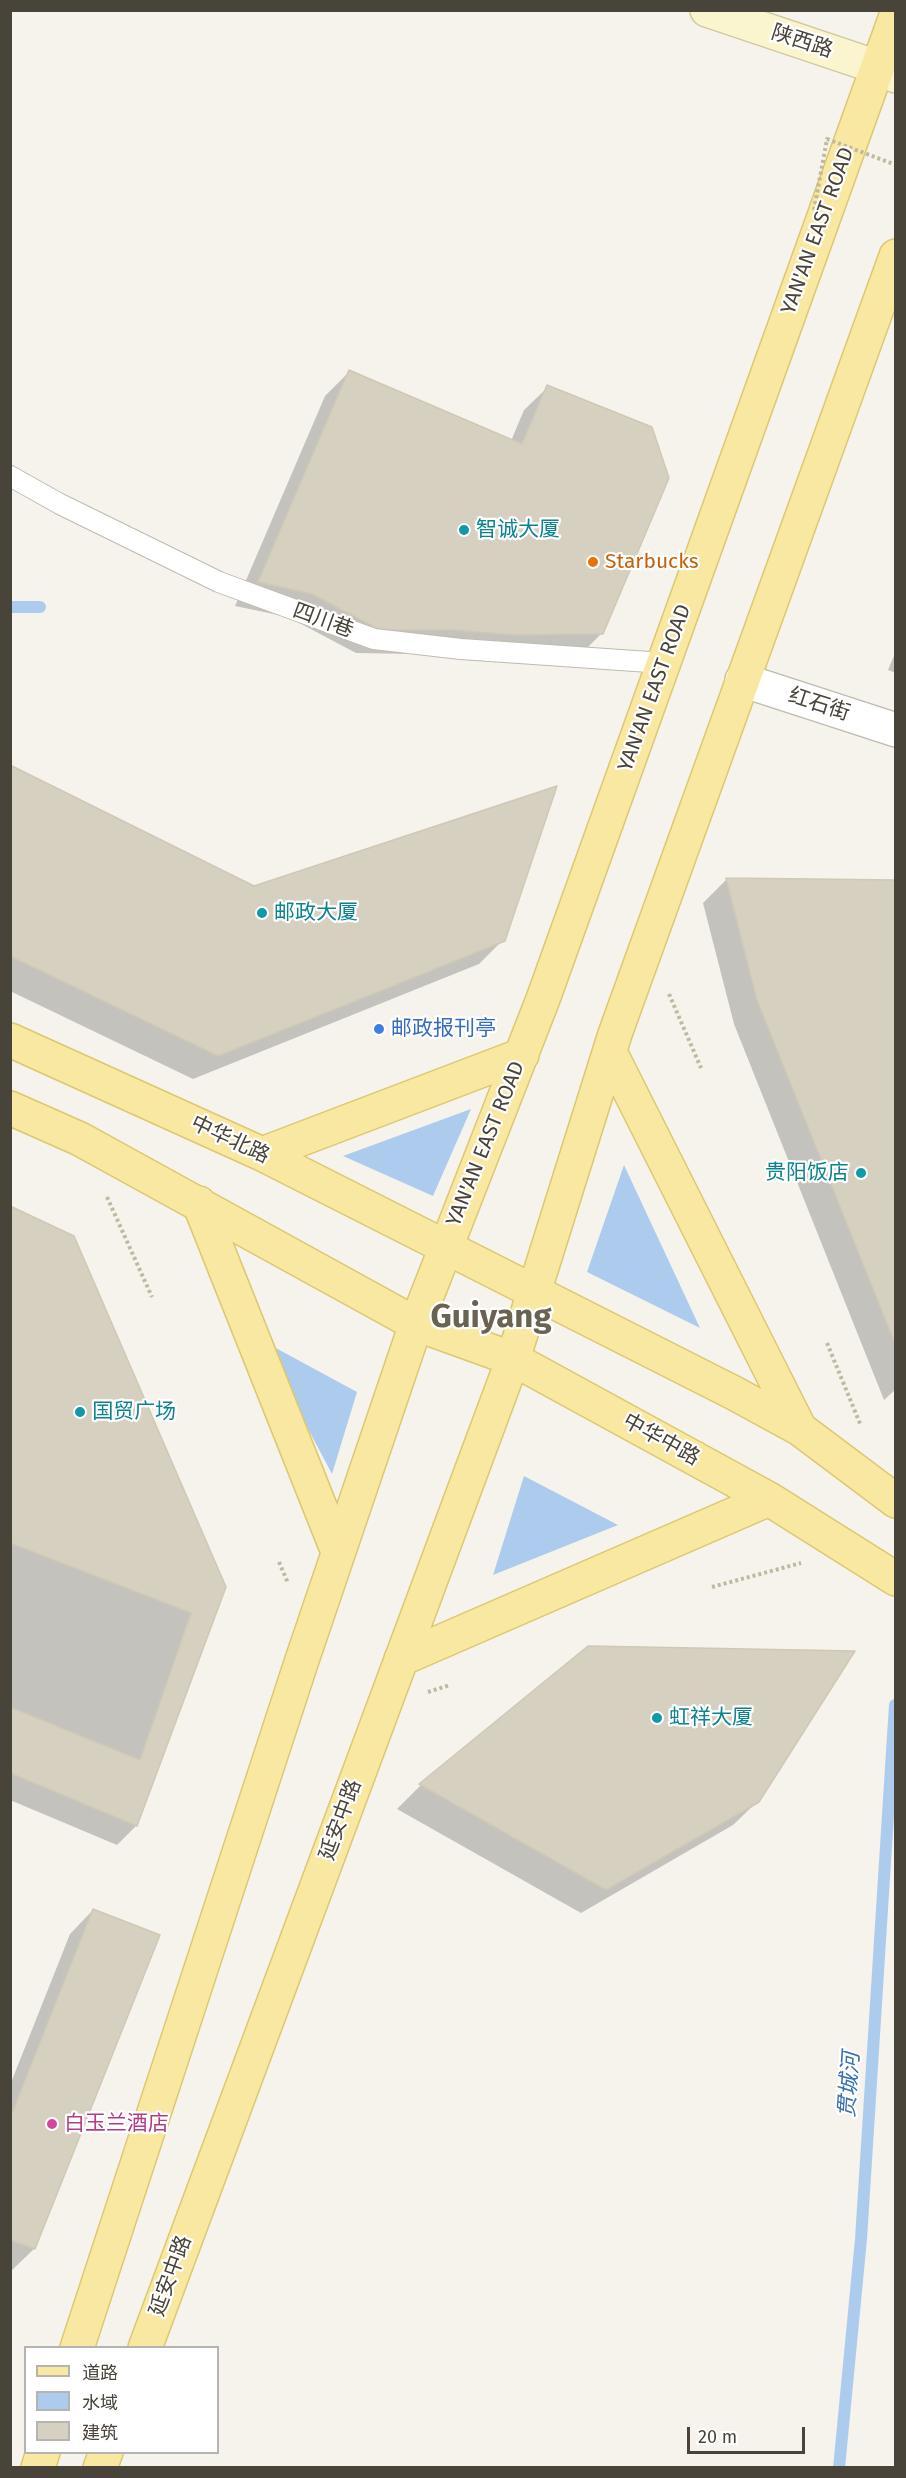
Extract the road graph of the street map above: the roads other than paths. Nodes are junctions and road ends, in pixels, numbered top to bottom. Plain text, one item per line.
1 (707, 10) edge
2 (896, 16) edge
3 (886, 72) edge
4 (896, 256) edge
5 (10, 476) edge
6 (664, 663) junction
7 (742, 680) junction
8 (896, 730) edge
9 (10, 1040) edge
10 (611, 1053) junction
11 (522, 1055) junction
12 (10, 1108) edge
13 (262, 1154) junction
14 (199, 1203) junction
15 (445, 1248) junction
16 (533, 1292) junction
17 (416, 1324) junction
18 (513, 1359) junction
19 (800, 1429) junction
20 (769, 1499) junction
21 (896, 1501) edge
22 (338, 1552) junction
23 (896, 1579) edge
24 (401, 1659) junction
25 (78, 2346) edge
26 (146, 2346) edge

1 - 3 street, 陕西路
2 - 3 main road, YAN'AN EAST ROAD
3 - 6 main road, YAN'AN EAST ROAD
4 - 7 main road
5 - 6 lane, 四川巷
6 - 11 main road, YAN'AN EAST ROAD
7 - 8 street, 红石街
7 - 10 main road
9 - 13 main road, 中华北路
10 - 16 main road
10 - 19 main road
11 - 13 main road
11 - 15 main road, YAN'AN EAST ROAD
12 - 14 main road
13 - 15 main road, 中华北路
14 - 17 main road
14 - 22 main road
15 - 16 main road
15 - 17 main road, YAN'AN EAST ROAD
16 - 18 main road, 延安中路
16 - 19 main road
17 - 18 main road, 中华中路
17 - 22 main road
18 - 20 main road, 中华中路
18 - 24 main road, 延安中路
19 - 21 main road
20 - 23 main road, 中华中路
20 - 24 main road
22 - 25 main road
24 - 26 main road, 延安中路

